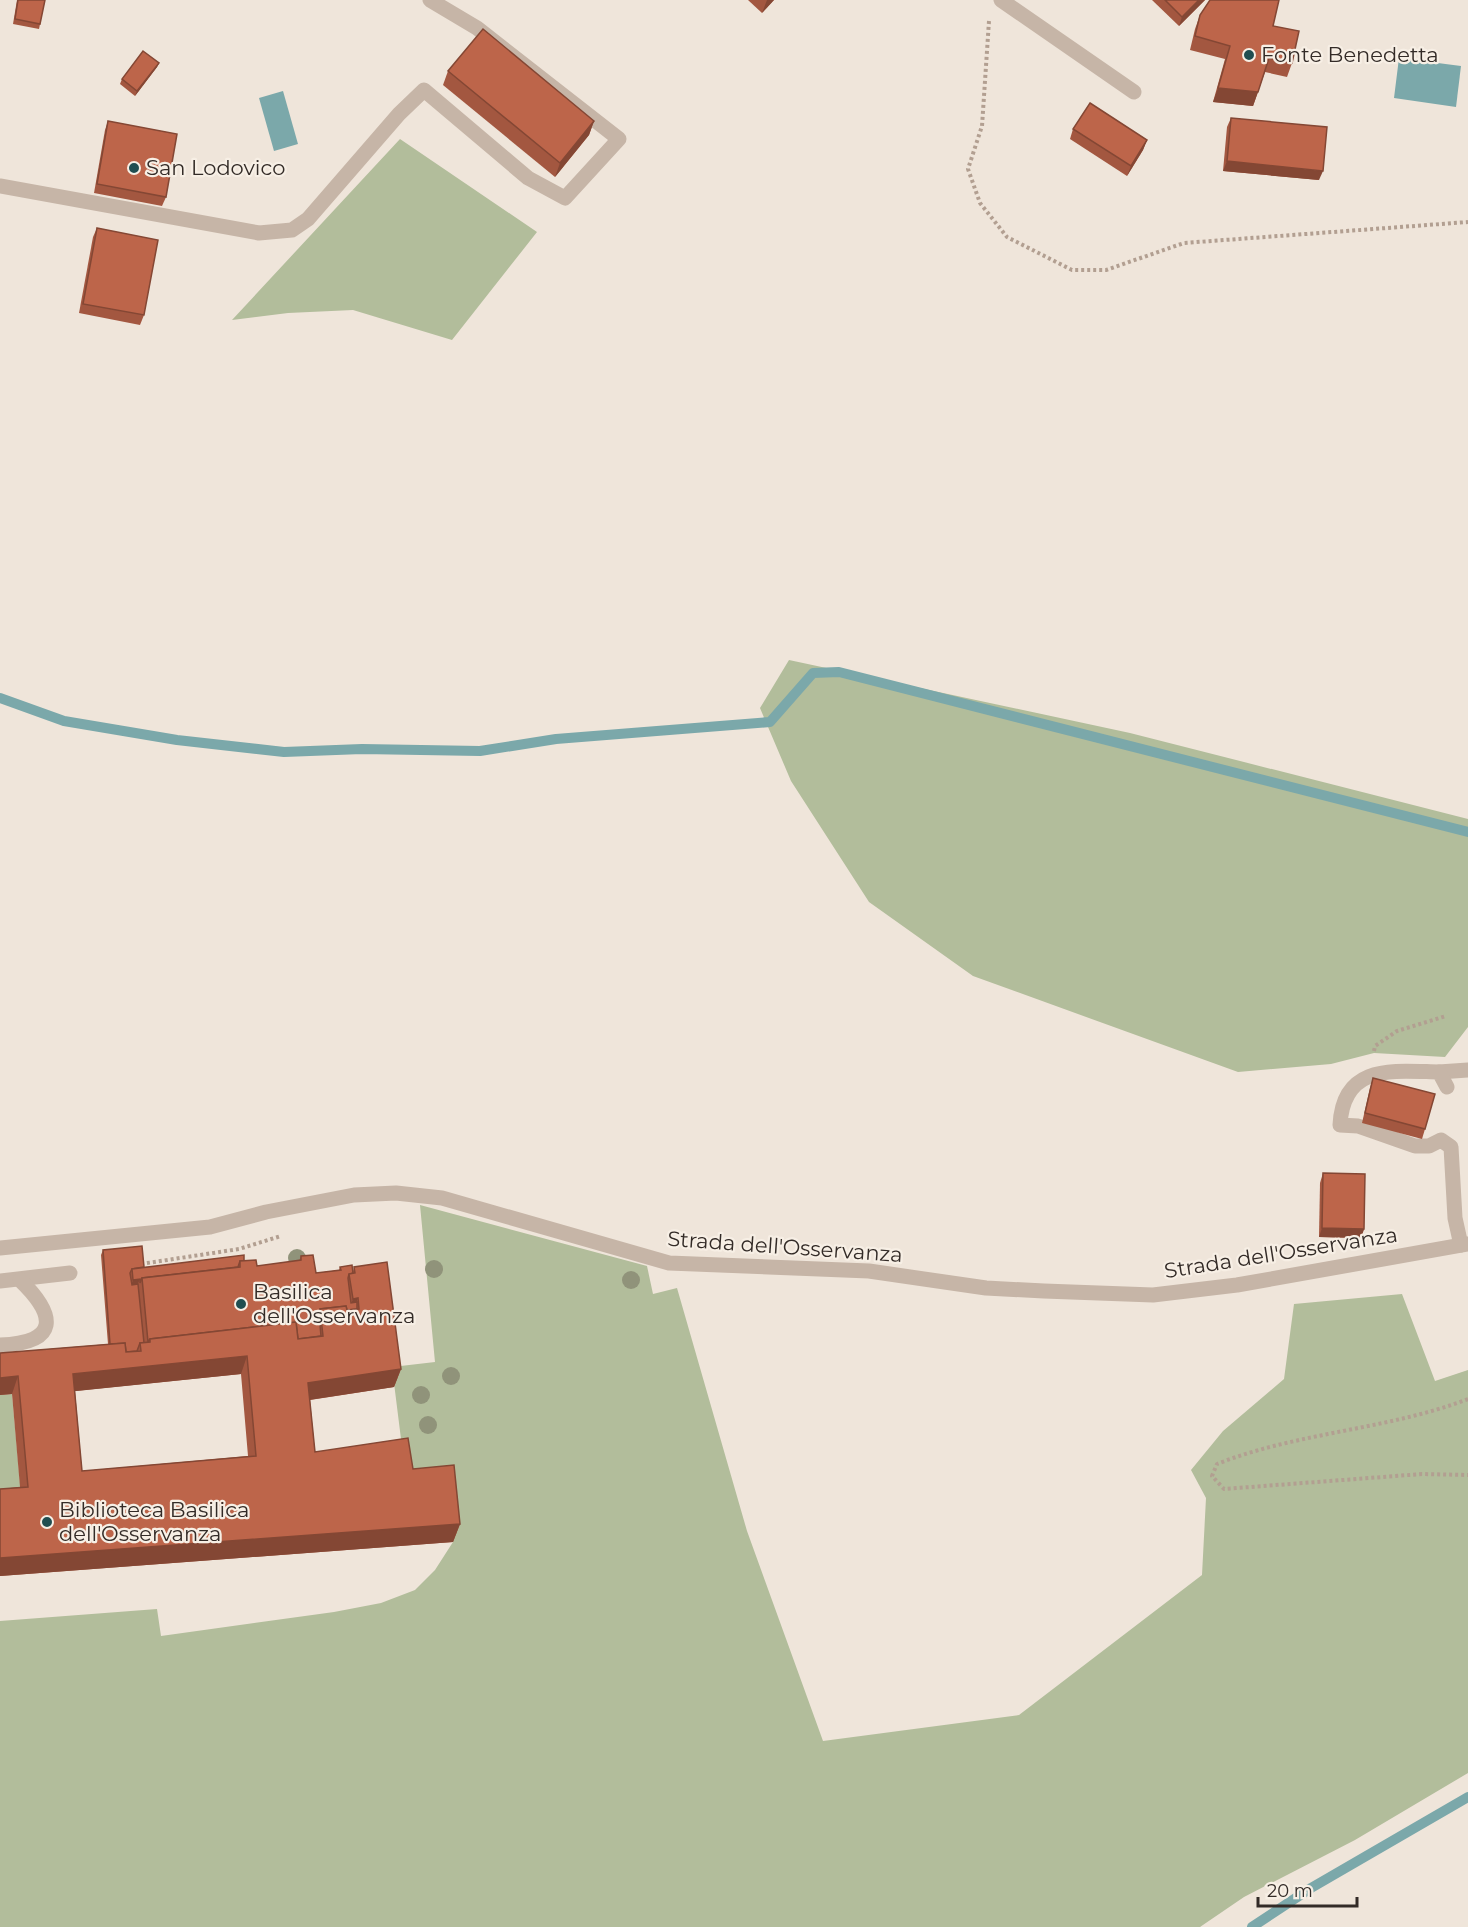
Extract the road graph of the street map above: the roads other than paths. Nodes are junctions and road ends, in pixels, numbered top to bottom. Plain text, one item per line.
1 (430, 0) edge
2 (1001, 0) edge
3 (1134, 92) dead end
4 (0, 186) edge
5 (1468, 1070) edge
6 (1439, 1072) junction
7 (1448, 1087) dead end
8 (1464, 1245) edge
9 (0, 1248) edge
10 (70, 1273) dead end
11 (20, 1280) junction
12 (0, 1281) edge
13 (0, 1345) edge

1 - 4 street
2 - 3 street
5 - 6 street
6 - 7 street
6 - 8 street
8 - 9 street, Strada dell'Osservanza
10 - 11 street
11 - 12 street
11 - 13 street

